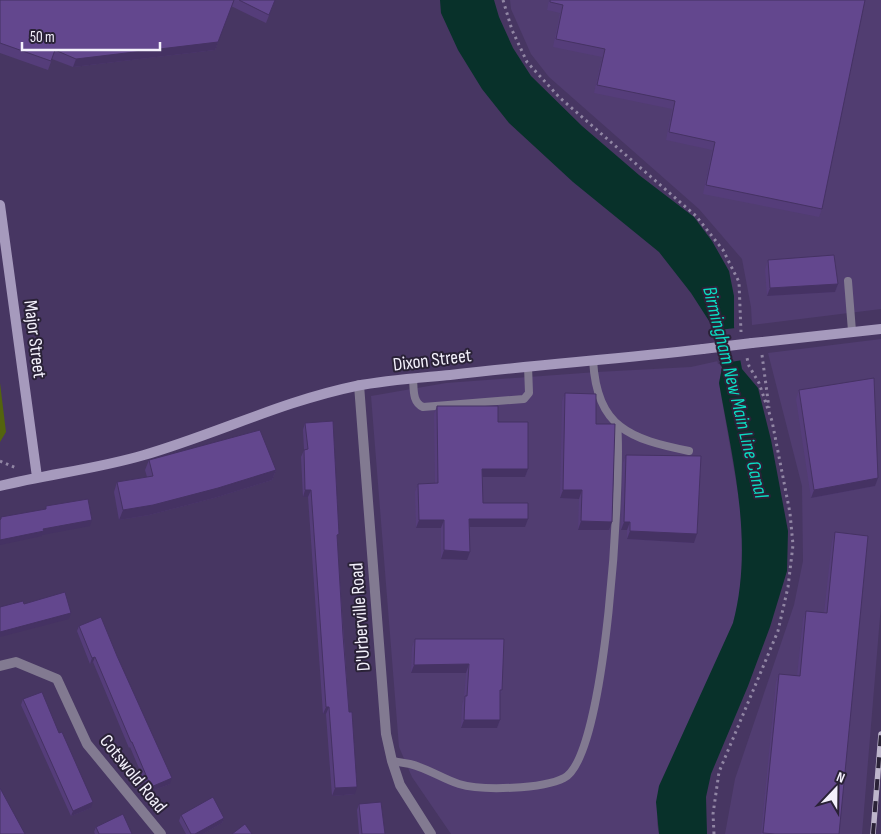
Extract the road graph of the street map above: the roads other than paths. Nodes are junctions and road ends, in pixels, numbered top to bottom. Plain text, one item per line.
1 (0, 205) edge
2 (848, 281) dead end
3 (881, 329) edge
4 (852, 331) junction
5 (593, 360) junction
6 (528, 366) junction
7 (413, 379) junction
8 (359, 385) junction
9 (617, 424) junction
10 (688, 451) dead end
11 (37, 477) junction
12 (0, 486) edge
13 (0, 666) edge
14 (392, 761) junction
15 (162, 834) edge
16 (431, 834) edge

1 - 11 street, Major Street
2 - 4 lane
3 - 4 street, Dixon Street
4 - 5 street, Dixon Street, bridge
5 - 6 street, Dixon Street
5 - 9 lane
6 - 7 street, Dixon Street
6 - 7 lane
7 - 8 street, Dixon Street
8 - 11 street, Dixon Street
8 - 14 street, D'Urberville Road
9 - 10 lane
9 - 14 lane
11 - 12 street, Dixon Street
13 - 15 street, Cotswold Road
14 - 16 street, D'Urberville Road

